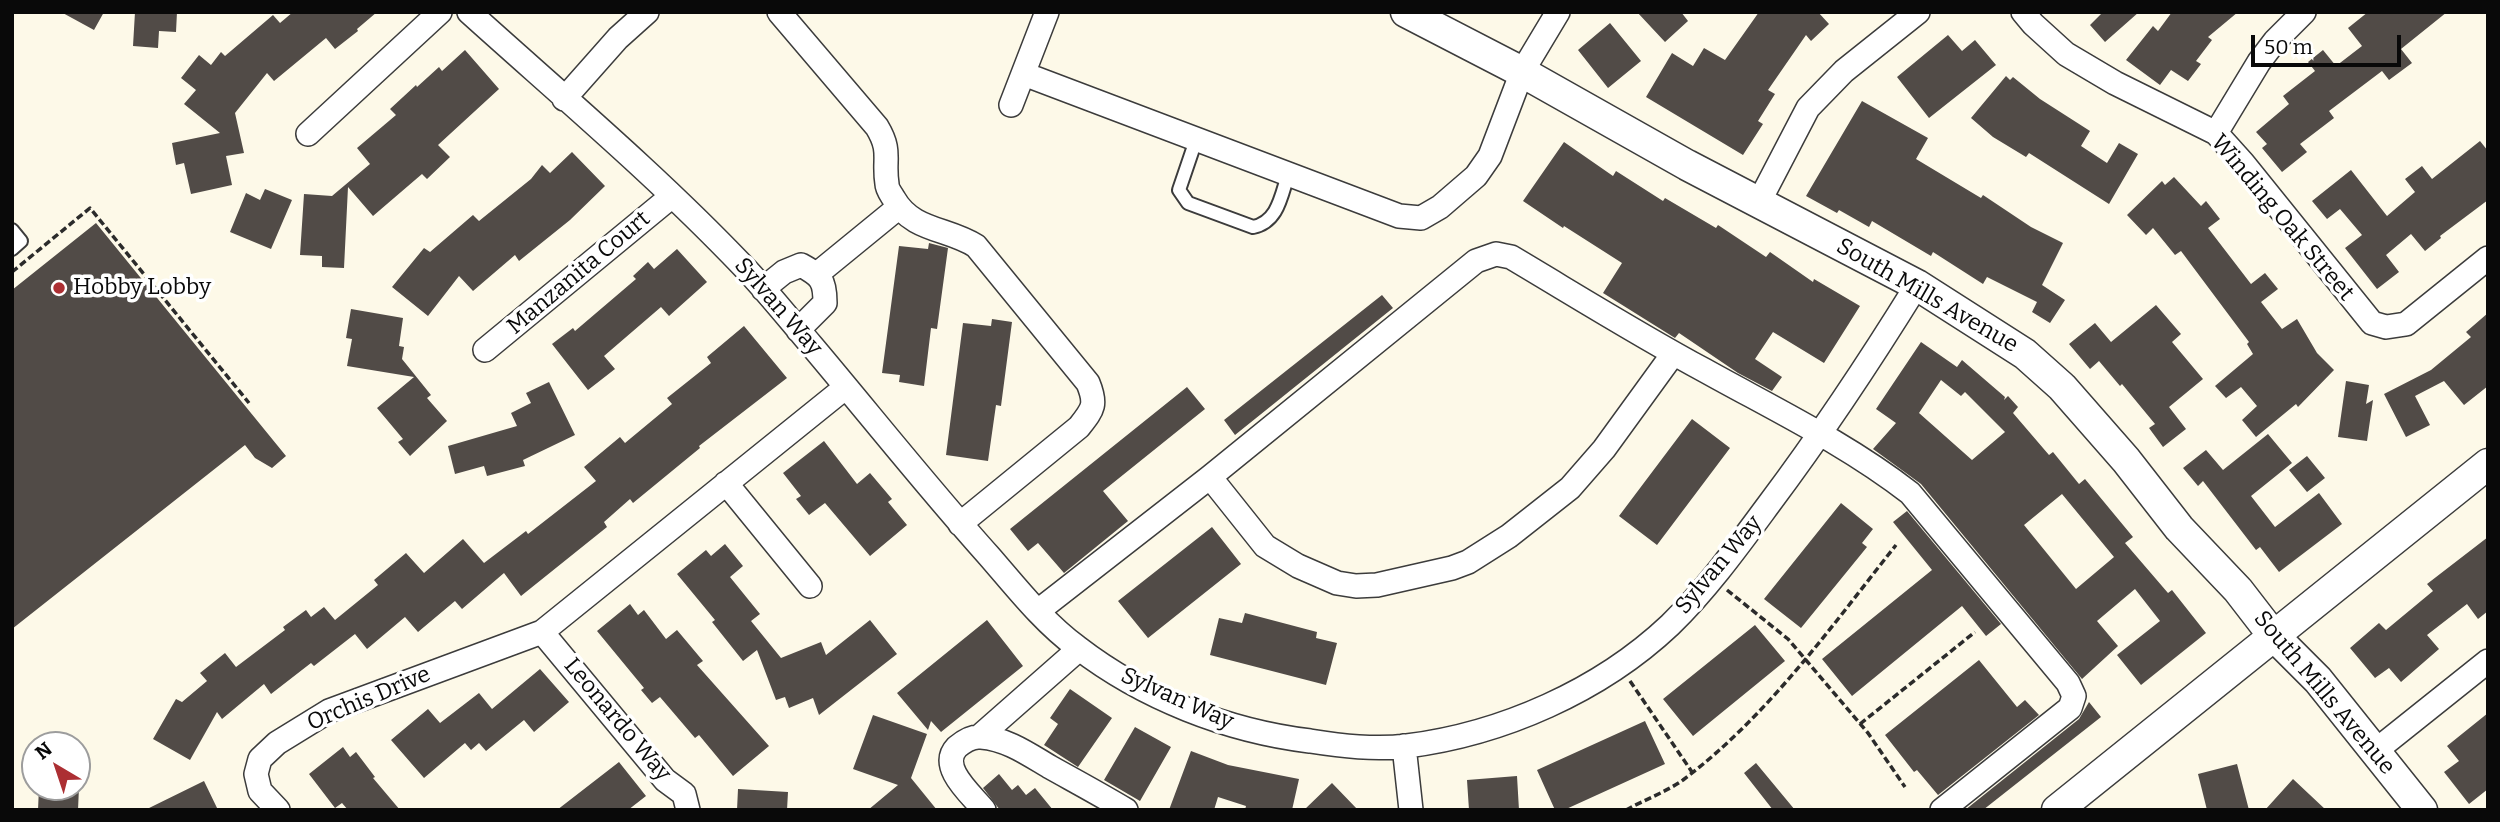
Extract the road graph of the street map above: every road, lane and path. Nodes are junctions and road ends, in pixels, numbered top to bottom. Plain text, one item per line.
1 (439, 12) edge
2 (469, 12) edge
3 (647, 12) edge
4 (779, 12) edge
5 (1047, 12) edge
6 (1406, 12) edge
7 (1559, 12) edge
8 (1918, 12) edge
9 (2024, 12) edge
10 (2304, 12) edge
11 (1522, 72) junction
12 (1024, 74) junction
13 (564, 99) junction
14 (1011, 105) dead end
15 (2216, 133) junction
16 (308, 134) dead end
17 (1196, 140) junction
18 (1287, 175) junction
19 (672, 195) junction
20 (1759, 202) junction
21 (898, 207) junction
22 (12, 230) edge
23 (12, 249) edge
24 (2488, 258) edge
25 (12, 272) edge
26 (817, 274) junction
27 (1917, 285) junction
28 (763, 289) junction
29 (798, 330) junction
30 (485, 350) dead end
31 (1673, 354) junction
32 (846, 387) junction
33 (249, 403) dead end
34 (1821, 435) junction
35 (2488, 464) edge
36 (1210, 477) junction
37 (726, 483) junction
38 (960, 524) junction
39 (1896, 545) dead end
40 (1712, 578) junction
41 (810, 586) dead end
42 (1038, 611) junction
43 (542, 632) junction
44 (1975, 632) dead end
45 (2273, 634) junction
46 (1079, 649) junction
47 (1804, 660) junction
48 (2488, 661) edge
49 (1619, 665) junction
50 (1860, 724) junction
51 (979, 737) junction
52 (1405, 746) junction
53 (2374, 752) junction
54 (1692, 772) junction
55 (1905, 787) dead end
56 (278, 810) edge
57 (688, 810) edge
58 (984, 810) edge
59 (1126, 810) edge
60 (1411, 810) edge
61 (1626, 810) edge
62 (1942, 810) edge
63 (2057, 810) edge
64 (2422, 810) edge

1 - 16 street
2 - 13 street, Sylvan Way
3 - 13 street
4 - 21 street
5 - 12 street
6 - 11 street, South Mills Avenue
7 - 11 street
8 - 20 street
9 - 15 street, Winding Oak Street
10 - 15 street
11 - 18 street
11 - 20 street, South Mills Avenue
12 - 14 street
12 - 17 street
13 - 19 street, Sylvan Way
15 - 24 street, Winding Oak Street
17 - 18 street
17 - 18 lane
19 - 28 street, Sylvan Way
19 - 30 street, Manzanita Court
20 - 27 street, South Mills Avenue
21 - 26 street
21 - 38 street
22 - 23 lane
25 - 33 path
26 - 28 street
26 - 29 street
27 - 34 street, Sylvan Way
27 - 45 street, South Mills Avenue
28 - 29 street, Sylvan Way
29 - 32 street, Sylvan Way
31 - 34 street
31 - 36 street
31 - 36 street
32 - 37 street
32 - 38 street, Sylvan Way
34 - 40 street, Sylvan Way
34 - 62 street
35 - 45 street
36 - 42 street
37 - 41 street
37 - 43 street, Orchis Drive
38 - 42 street, Sylvan Way
39 - 47 path
40 - 47 path
40 - 49 street, Sylvan Way
42 - 46 street, Sylvan Way
43 - 56 street, Orchis Drive
43 - 57 street, Leonardo Way
44 - 50 path
45 - 53 street, South Mills Avenue
45 - 63 street
46 - 51 street
46 - 52 street, Sylvan Way
47 - 50 path
47 - 54 path
48 - 53 street
49 - 52 street, Sylvan Way
49 - 54 path
50 - 55 path
51 - 58 street
51 - 59 street
52 - 60 street
53 - 64 street, South Mills Avenue
54 - 61 path

